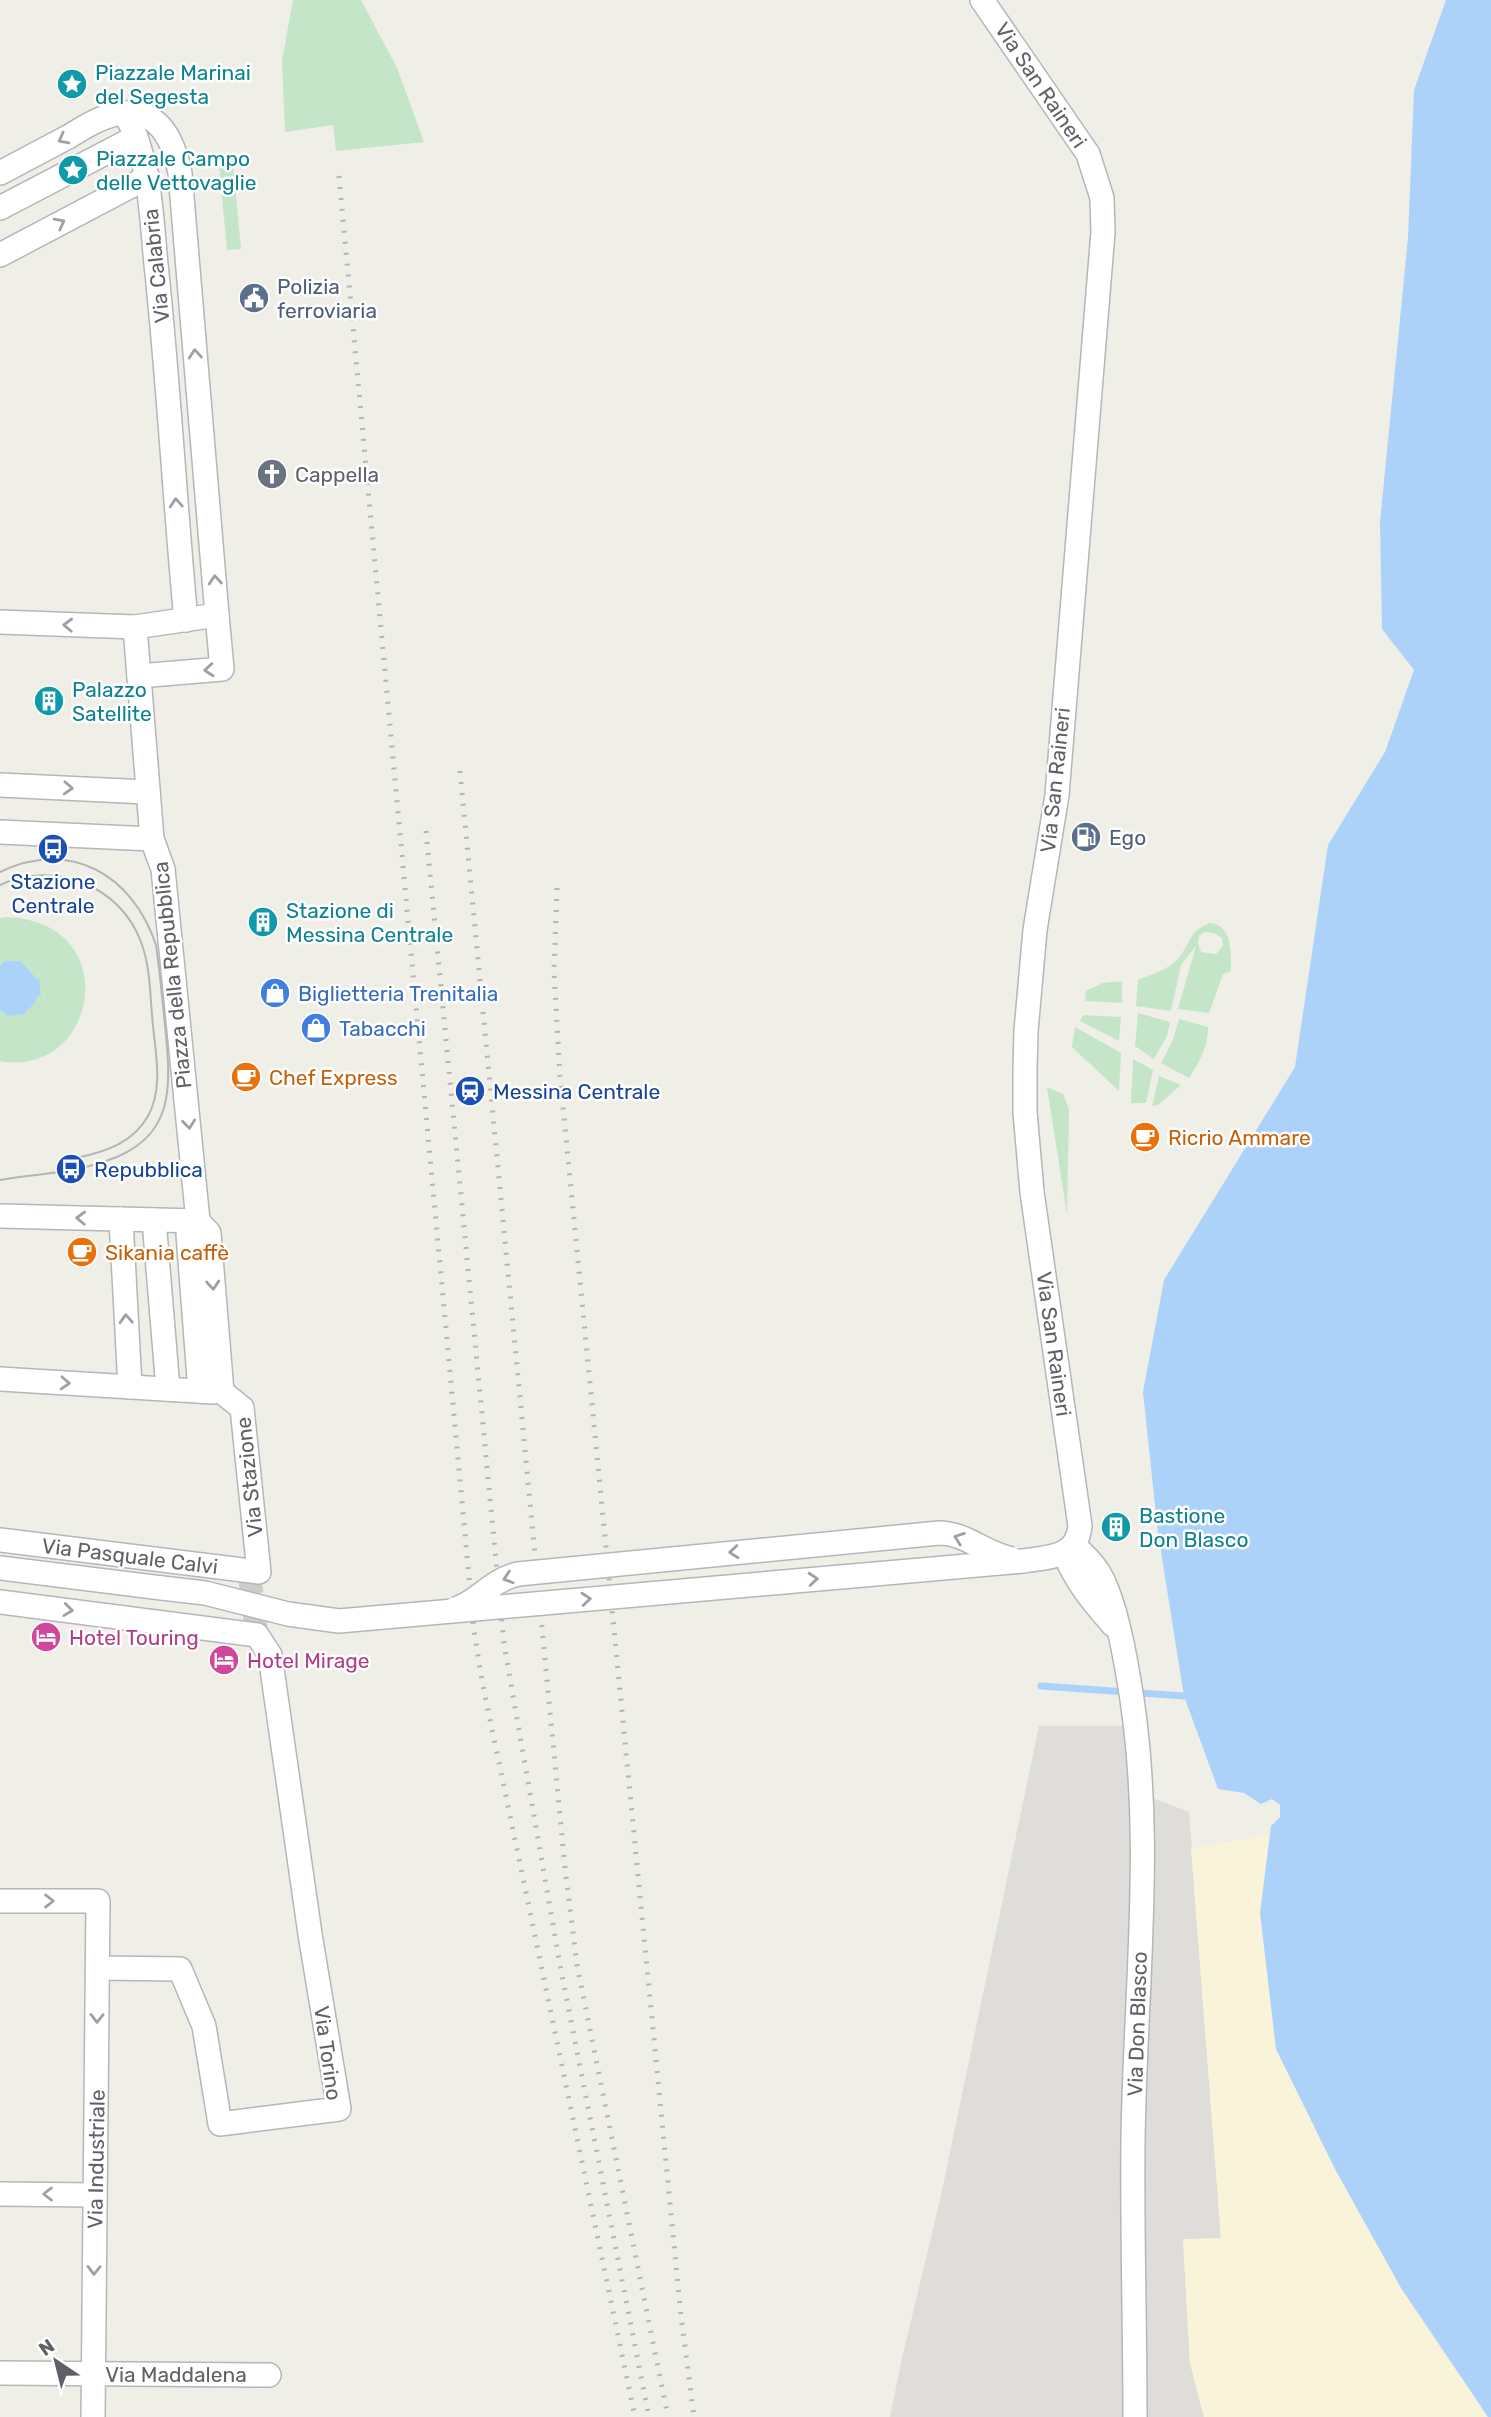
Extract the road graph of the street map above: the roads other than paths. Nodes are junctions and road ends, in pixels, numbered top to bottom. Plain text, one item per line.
1 (982, 0) edge
2 (125, 113) junction
3 (136, 137) junction
4 (0, 173) edge
5 (148, 177) junction
6 (0, 208) edge
7 (0, 255) edge
8 (217, 615) junction
9 (186, 620) junction
10 (0, 622) edge
11 (135, 628) junction
12 (139, 676) junction
13 (0, 785) edge
14 (147, 792) junction
15 (0, 832) edge
16 (152, 839) junction
17 (0, 1216) edge
18 (121, 1219) junction
19 (153, 1220) junction
20 (198, 1222) junction
21 (0, 1379) edge
22 (130, 1387) junction
23 (168, 1389) junction
24 (211, 1392) junction
25 (0, 1541) edge
26 (1069, 1549) junction
27 (1027, 1560) junction
28 (0, 1568) edge
29 (259, 1572) joint
30 (0, 1602) edge
31 (445, 1611) junction
32 (0, 1901) edge
33 (97, 1968) junction
34 (0, 2194) edge
35 (95, 2194) junction
36 (0, 2373) edge
37 (93, 2374) junction
38 (269, 2375) dead end
39 (93, 2417) edge
40 (1136, 2417) edge

1 - 26 street, Via San Raineri
2 - 3 street, Via Calabria
2 -> 4 street
8 -> 2 street, Via Calabria
3 - 5 street, Via Calabria
3 - 6 street
7 -> 5 street
9 -> 5 street, Via Calabria
8 - 9 street
8 -> 12 street, Via Calabria
9 - 11 street
11 -> 10 street
11 - 12 street
12 - 14 street
13 -> 14 street
14 - 16 street, Piazza della Repubblica
15 - 16 street
16 -> 20 street, Piazza della Repubblica
18 -> 17 street
18 - 19 street
22 -> 18 street
19 - 20 street
19 - 23 street
20 -> 24 street, Piazza della Repubblica
21 -> 22 street
22 - 23 street
23 - 24 street
24 - 29 street, Via Stazione
25 - 29 street, Via Pasquale Calvi
26 - 27 street
26 - 40 street, Via Don Blasco
31 -> 27 street, bridge
27 -> 31 street, bridge
28 - 31 street, bridge
30 -> 33 street, Via Torino
32 -> 33 street, Via Industriale
33 -> 35 street, Via Industriale
35 -> 34 street
35 -> 37 street, Via Industriale
36 - 37 street, Via Maddalena
37 - 38 street, Via Maddalena
37 - 39 street, Via Industriale

